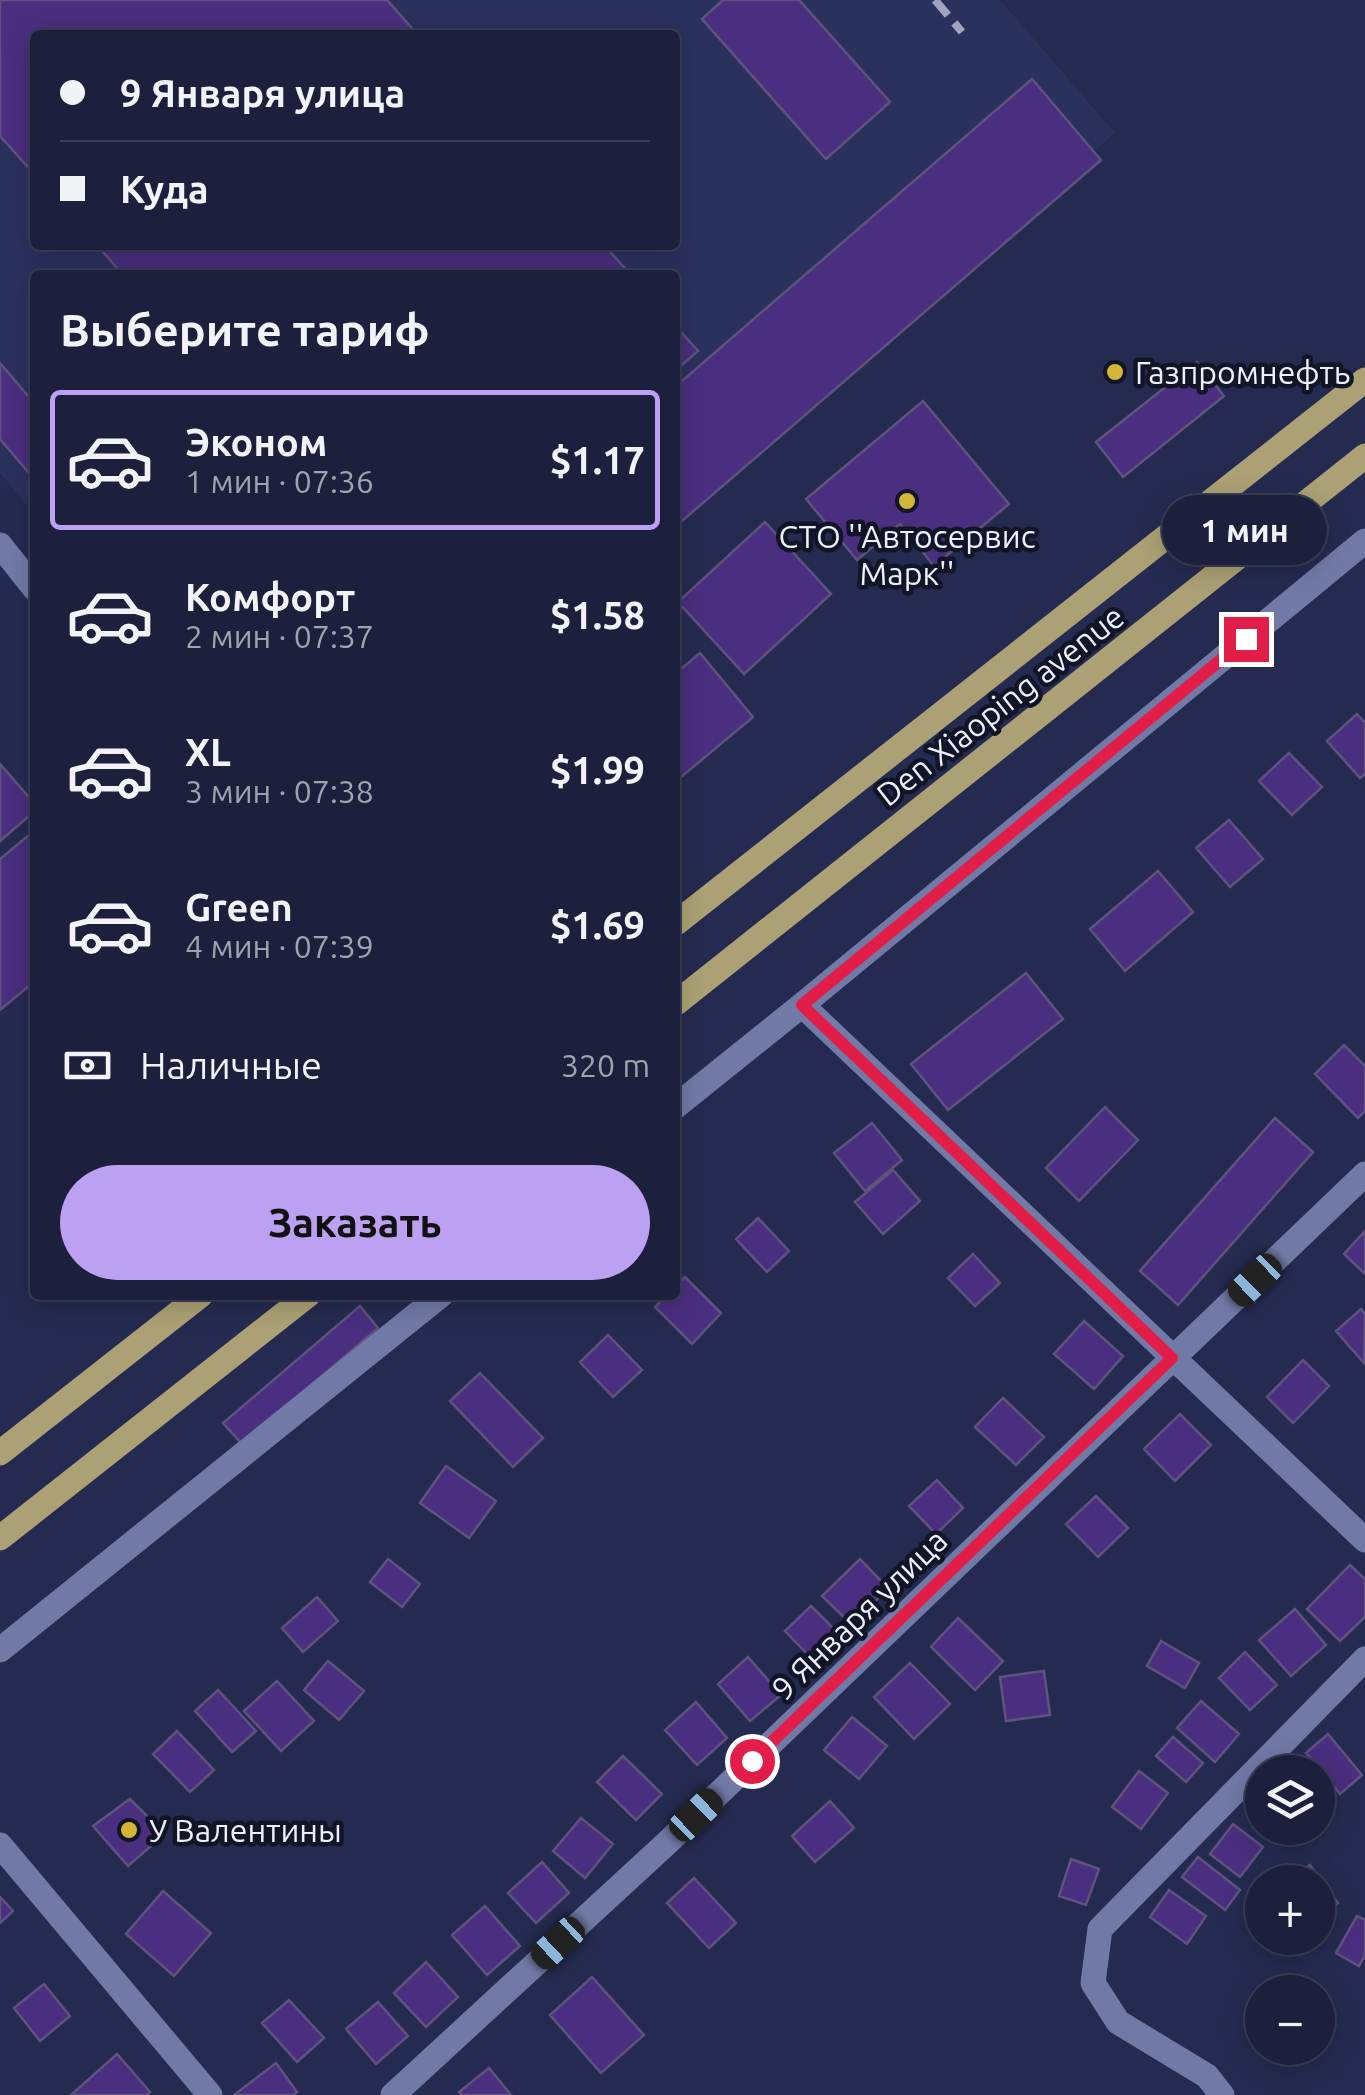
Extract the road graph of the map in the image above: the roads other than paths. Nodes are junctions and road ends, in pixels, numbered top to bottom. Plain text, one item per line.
1 (1365, 380) edge
2 (1365, 456) edge
3 (1365, 541) edge
4 (0, 545) edge
5 (30, 582) edge
6 (680, 920) edge
7 (680, 1000) edge
8 (802, 1005) junction
9 (680, 1103) edge
10 (1365, 1174) edge
11 (195, 1300) edge
12 (302, 1300) edge
13 (434, 1300) edge
14 (1172, 1358) junction
15 (0, 1453) edge
16 (0, 1538) edge
17 (1365, 1540) edge
18 (0, 1650) edge
19 (1365, 1659) edge
20 (0, 1845) edge
21 (210, 2095) edge
22 (393, 2095) edge
23 (1222, 2095) edge

1 - 6 main road, Den Xiaoping avenue
2 - 7 main road, Den Xiaoping avenue
3 - 8 street
4 - 5 street
8 - 9 street
8 - 14 street
10 - 14 street, 9 Января улица
11 - 15 main road
12 - 16 main road
13 - 18 street
14 - 17 street
14 - 22 street, 9 Января улица
19 - 23 street
20 - 21 street

